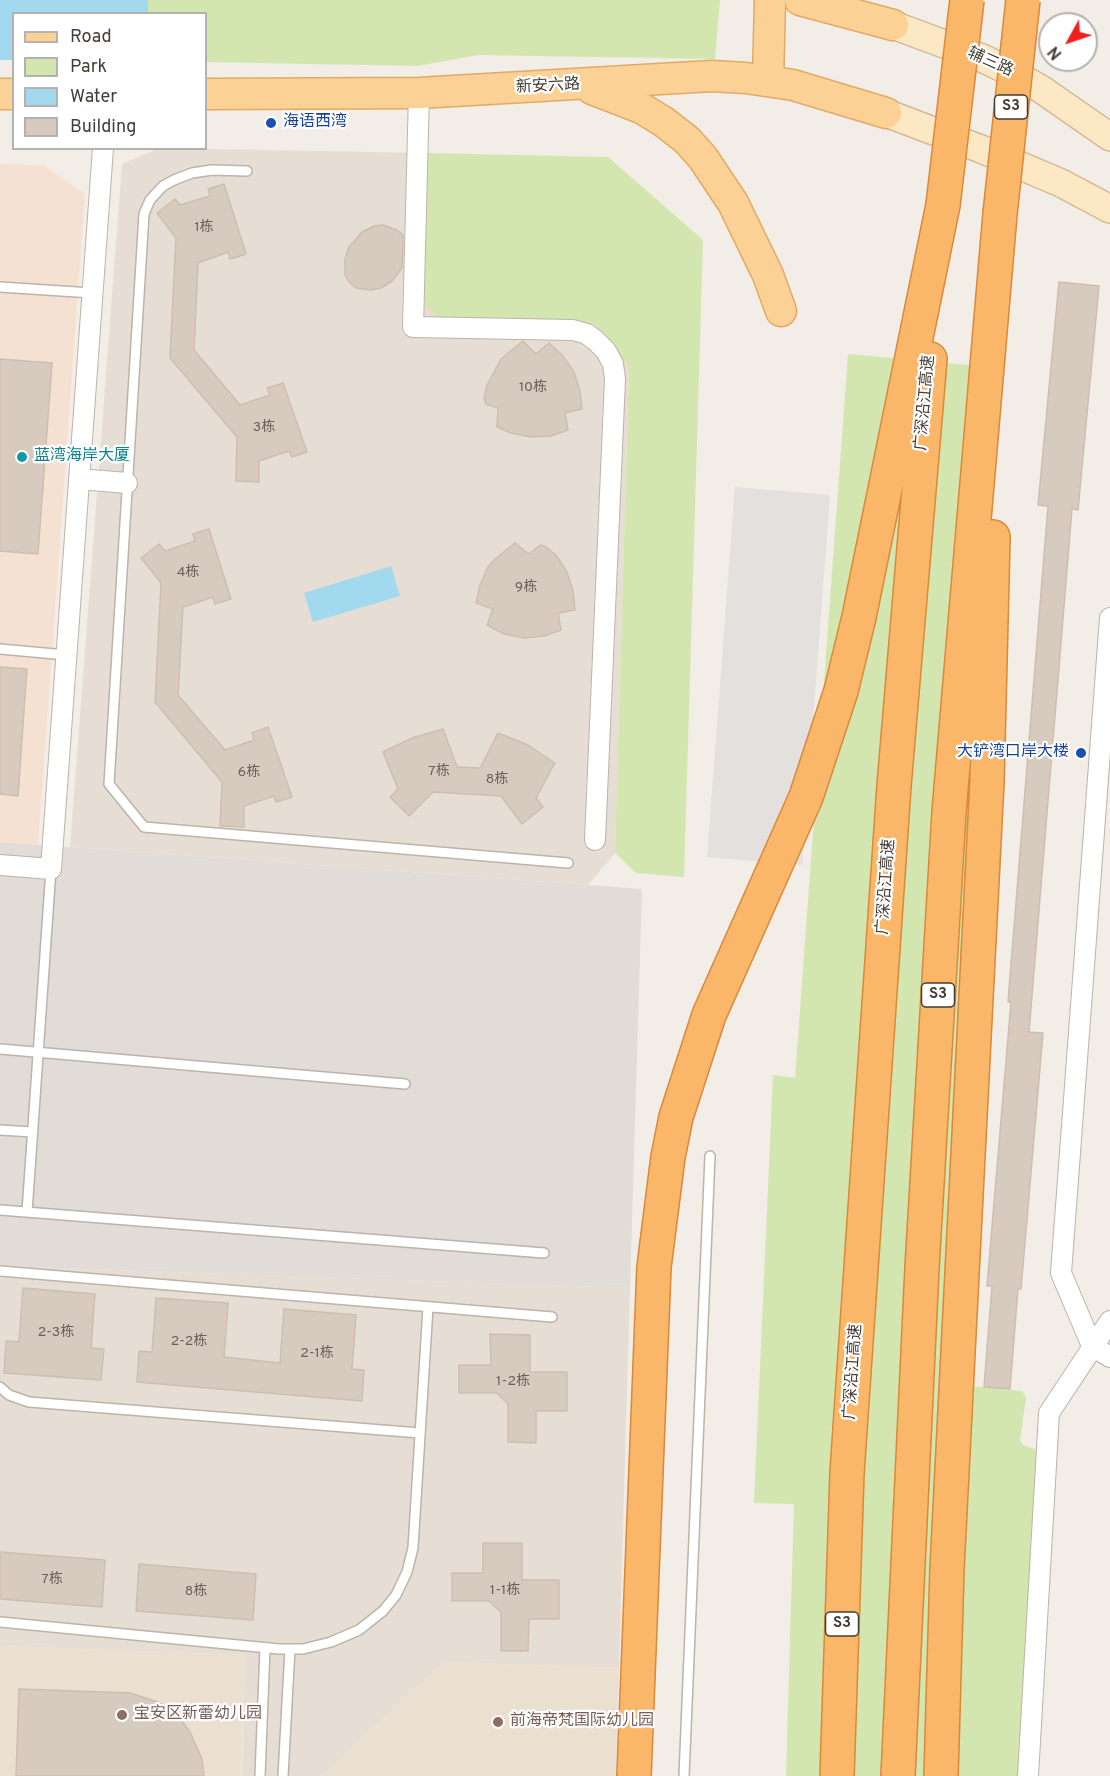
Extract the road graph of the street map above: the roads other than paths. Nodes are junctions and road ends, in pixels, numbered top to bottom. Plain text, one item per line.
1 (770, 0) edge
2 (800, 0) edge
3 (967, 0) edge
4 (1023, 0) edge
5 (893, 25) joint
6 (768, 81) junction
7 (581, 85) junction
8 (419, 93) junction
9 (207, 94) edge
10 (886, 113) joint
11 (1110, 137) edge
12 (103, 150) edge
13 (248, 171) dead end
14 (943, 205) junction
15 (1110, 209) edge
16 (1000, 214) junction
17 (0, 287) edge
18 (92, 293) junction
19 (781, 311) dead end
20 (79, 479) junction
21 (127, 483) junction
22 (1110, 619) edge
23 (0, 649) edge
24 (66, 655) junction
25 (595, 840) dead end
26 (567, 863) dead end
27 (0, 865) edge
28 (51, 869) junction
29 (0, 1049) edge
30 (38, 1051) junction
31 (405, 1084) dead end
32 (0, 1130) edge
33 (33, 1132) junction
34 (710, 1156) dead end
35 (0, 1210) edge
36 (27, 1212) junction
37 (544, 1253) dead end
38 (0, 1271) edge
39 (428, 1307) junction
40 (552, 1317) dead end
41 (1110, 1321) edge
42 (1092, 1346) junction
43 (1110, 1357) edge
44 (0, 1388) edge
45 (420, 1433) junction
46 (847, 1473) junction
47 (0, 1622) edge
48 (265, 1648) junction
49 (290, 1649) junction
50 (260, 1776) edge
51 (283, 1776) edge
52 (634, 1776) edge
53 (684, 1776) edge
54 (816, 1776) edge
55 (837, 1776) edge
56 (898, 1776) edge
57 (940, 1776) edge
58 (1028, 1776) edge

1 - 6 main road
2 - 5 main road
3 - 14 highway, 广深沿江高速 / S3, bridge
4 - 16 highway, S3, bridge
5 - 11 main road, 辅三路
6 - 7 main road, 新安六路
6 - 10 main road, 新安六路
7 - 8 main road, 新安六路
7 - 19 main road
8 - 9 main road, 新安六路
8 - 25 street
10 - 15 main road
12 - 18 street
13 - 21 lane
14 - 46 highway, 广深沿江高速 / S3
14 - 52 highway
16 - 56 highway, S3
16 - 57 highway
17 - 18 lane
18 - 20 street
20 - 21 street
20 - 24 street
21 - 26 lane
22 - 42 street
23 - 24 lane
24 - 28 street
27 - 28 street
28 - 30 lane
29 - 30 lane
30 - 31 lane
30 - 33 lane
32 - 33 lane
33 - 36 lane
34 - 53 lane
35 - 36 lane
36 - 37 lane
38 - 39 lane
39 - 40 lane
39 - 45 lane
41 - 42 street
42 - 43 street
42 - 58 street
44 - 45 lane
45 - 49 lane
46 - 54 highway
46 - 55 highway, 广深沿江高速 / S3
47 - 48 lane
48 - 49 lane
48 - 50 lane
49 - 51 lane

